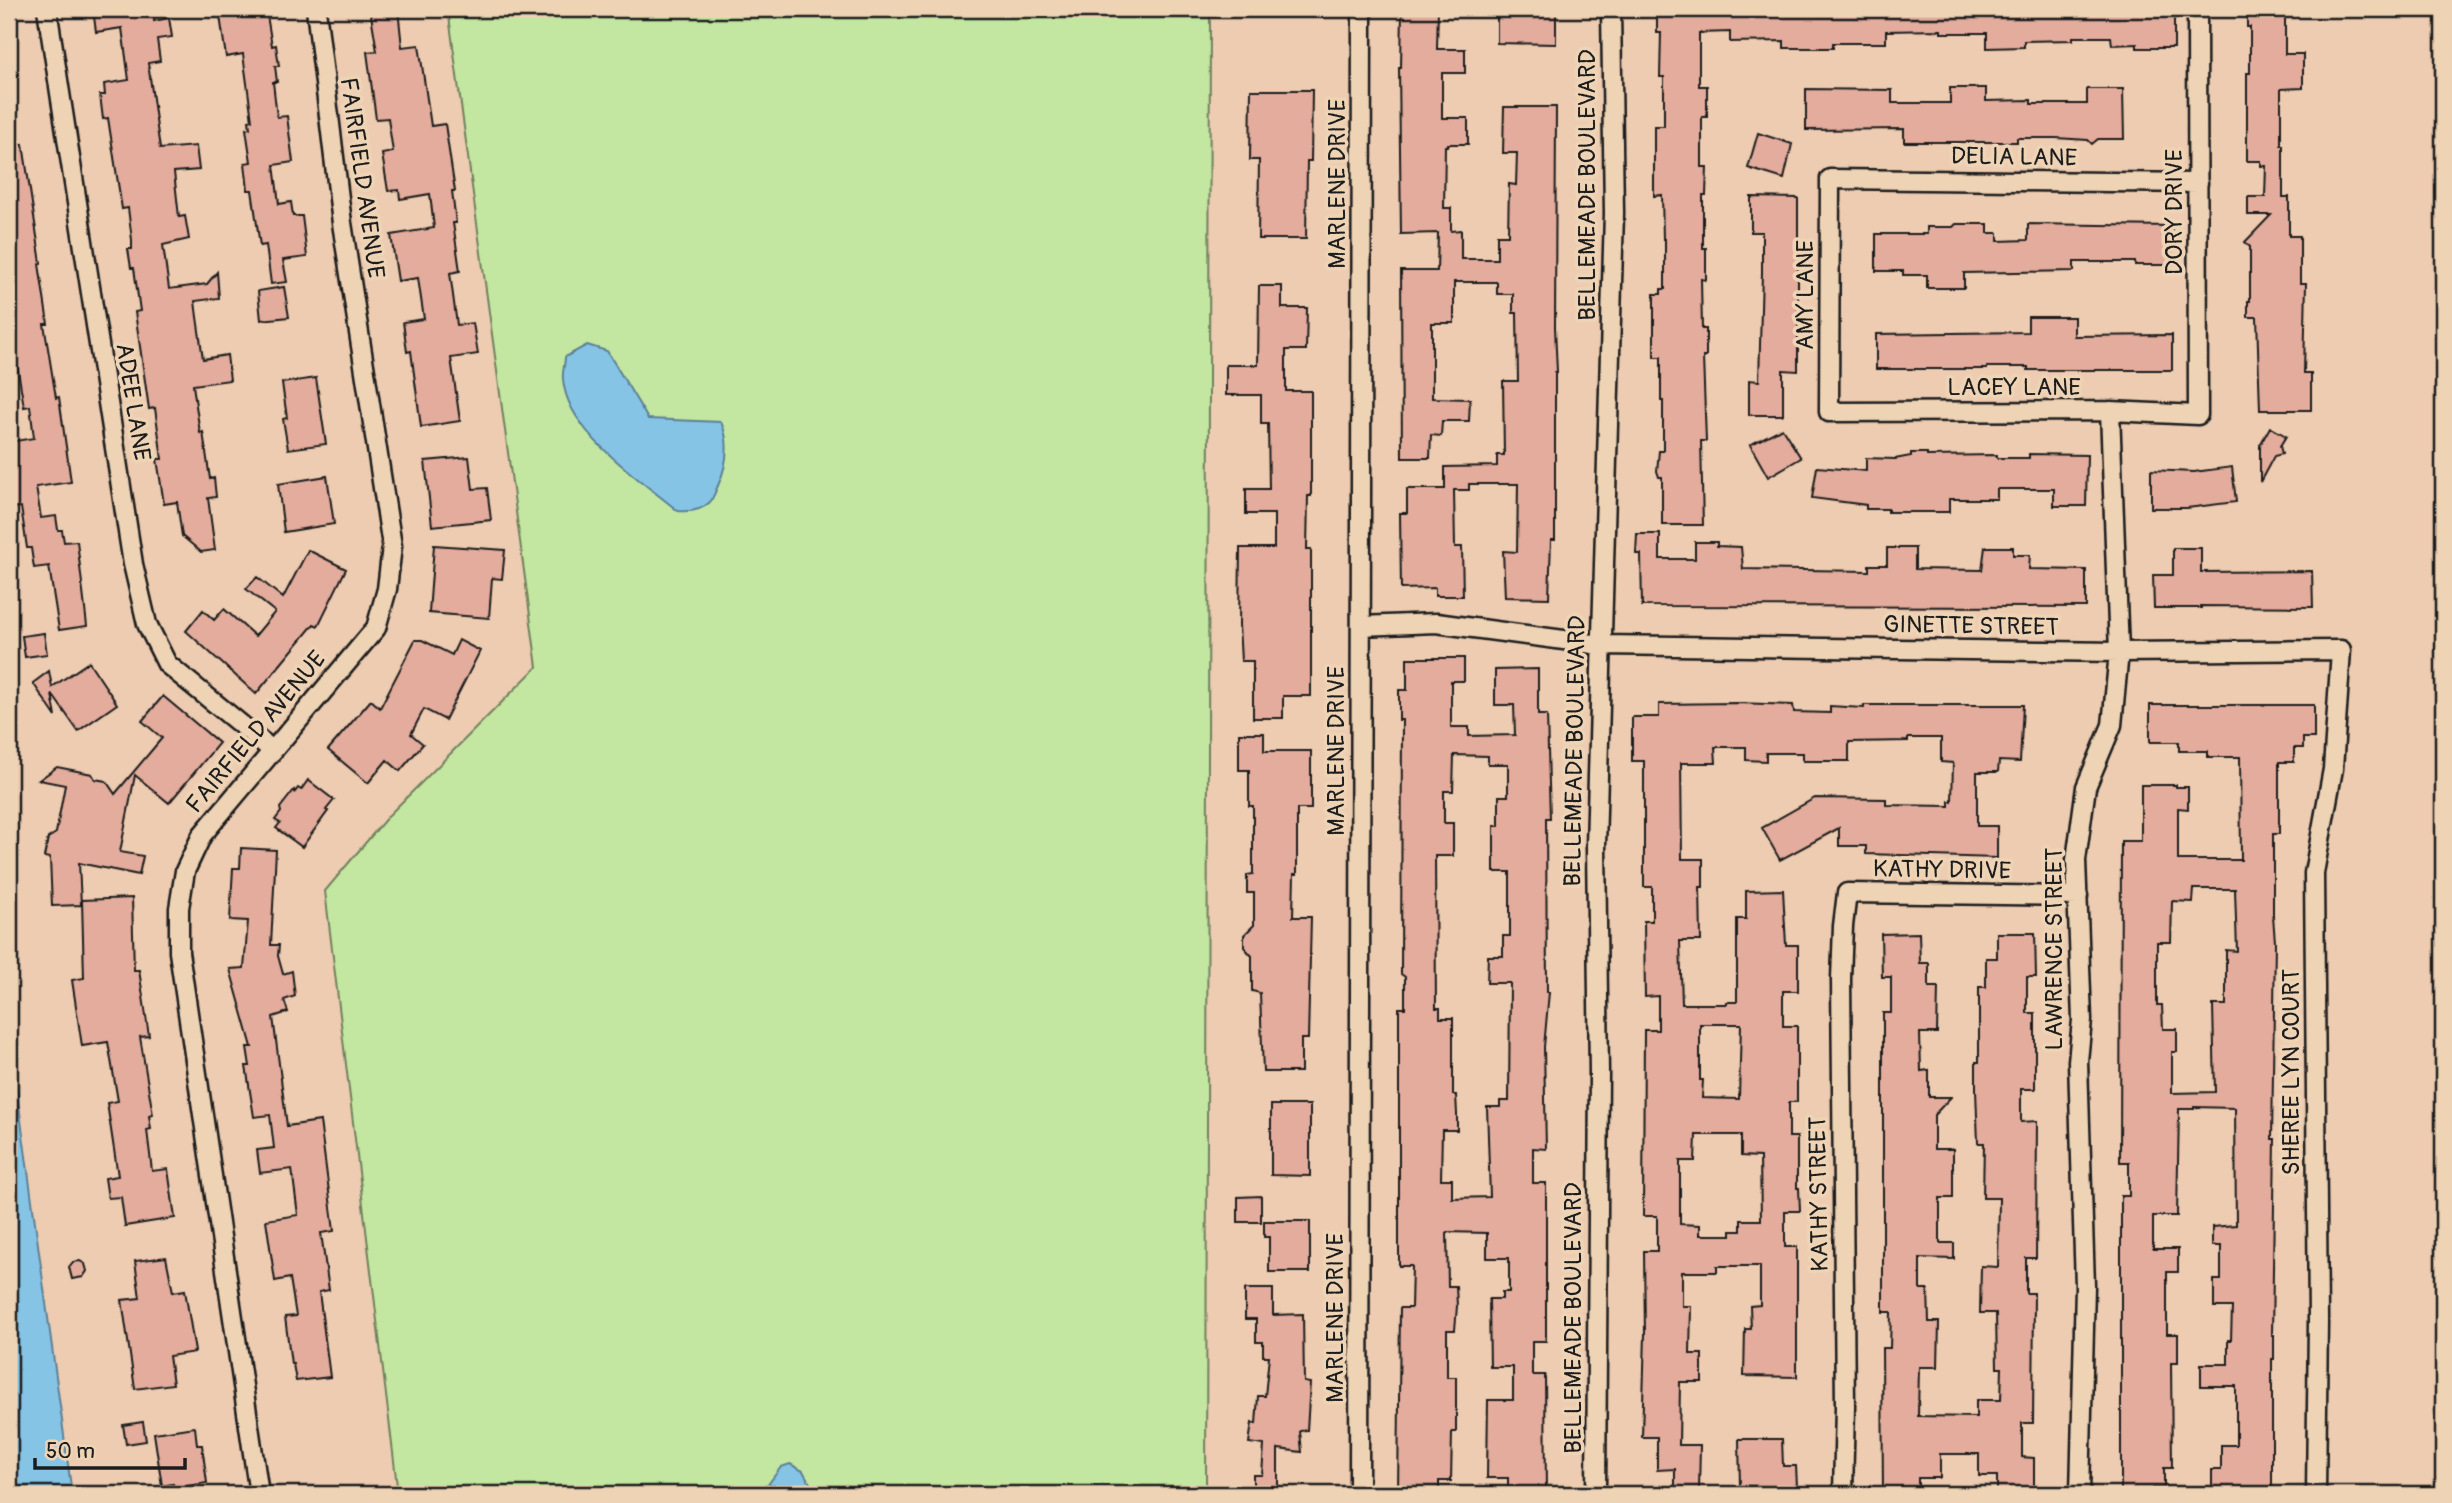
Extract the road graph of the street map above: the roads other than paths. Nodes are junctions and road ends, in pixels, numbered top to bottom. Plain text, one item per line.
1 (47, 9) edge
2 (316, 9) edge
3 (1362, 9) edge
4 (1612, 9) edge
5 (2197, 9) edge
6 (1830, 179) joint
7 (2198, 183) junction
8 (2110, 411) junction
9 (1829, 412) joint
10 (2199, 415) joint
11 (1361, 626) junction
12 (1601, 645) junction
13 (2340, 650) joint
14 (2119, 652) junction
15 (272, 750) junction
16 (1847, 894) joint
17 (2078, 896) junction
18 (259, 1494) edge
19 (1359, 1494) edge
20 (1596, 1494) edge
21 (1843, 1494) edge
22 (2080, 1494) edge
23 (2316, 1494) edge

1 - 15 street, ADEE LANE
2 - 15 street, FAIRFIELD AVENUE
3 - 11 street, MARLENE DRIVE
4 - 12 street, BELLEMEADE BOULEVARD
5 - 7 street, DORY DRIVE
6 - 7 street, DELIA LANE
6 - 9 street, AMY LANE
7 - 10 street, DORY DRIVE
8 - 9 street, LACEY LANE
8 - 10 street, LACEY LANE
8 - 14 street, LAWRENCE STREET
11 - 12 street, GINETTE STREET
11 - 19 street, MARLENE DRIVE
12 - 14 street, GINETTE STREET
12 - 20 street, BELLEMEADE BOULEVARD
13 - 14 street, GINETTE STREET
13 - 23 street, SHEREE LYN COURT
14 - 17 street, LAWRENCE STREET
15 - 18 street, FAIRFIELD AVENUE
16 - 17 street, KATHY DRIVE
16 - 21 street, KATHY STREET
17 - 22 street, LAWRENCE STREET

